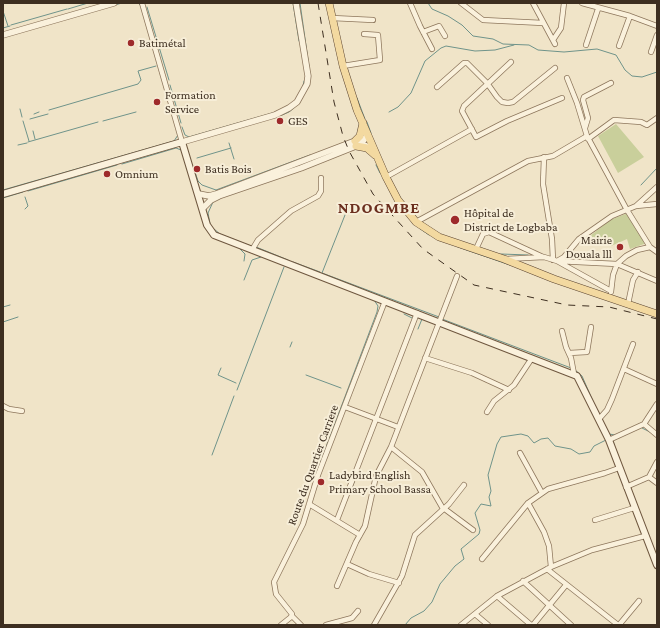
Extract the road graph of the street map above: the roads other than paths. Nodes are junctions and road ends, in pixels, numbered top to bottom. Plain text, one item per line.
1 (114, 3) edge
2 (142, 3) edge
3 (296, 3) edge
4 (329, 3) edge
5 (410, 3) edge
6 (461, 3) edge
7 (533, 3) edge
8 (564, 3) edge
9 (582, 3) edge
10 (598, 8) junction
11 (630, 16) junction
12 (332, 18) junction
13 (373, 20) dead end
14 (543, 22) junction
15 (657, 26) edge
16 (423, 32) junction
17 (364, 34) dead end
18 (3, 35) edge
19 (657, 35) edge
20 (445, 36) dead end
21 (586, 46) dead end
22 (619, 46) dead end
23 (432, 49) dead end
24 (652, 52) dead end
25 (511, 62) dead end
26 (343, 66) junction
27 (554, 68) dead end
28 (566, 78) dead end
29 (487, 83) junction
30 (611, 83) dead end
31 (437, 87) dead end
32 (562, 98) dead end
33 (657, 118) edge
34 (363, 123) junction
35 (585, 128) junction
36 (472, 130) junction
37 (367, 133) junction
38 (588, 137) junction
39 (182, 142) junction
40 (357, 143) junction
41 (374, 150) junction
42 (544, 157) junction
43 (378, 158) junction
44 (386, 177) junction
45 (321, 178) dead end
46 (656, 190) edge
47 (3, 194) edge
48 (199, 194) junction
49 (657, 204) edge
50 (636, 206) junction
51 (203, 208) junction
52 (627, 210) junction
53 (416, 222) junction
54 (650, 247) junction
55 (476, 249) junction
56 (252, 250) junction
57 (657, 252) edge
58 (544, 257) junction
59 (504, 259) junction
60 (555, 260) junction
61 (617, 264) junction
62 (638, 272) junction
63 (457, 276) dead end
64 (657, 281) edge
65 (611, 295) junction
66 (384, 301) junction
67 (628, 304) junction
68 (417, 313) junction
69 (657, 314) edge
70 (439, 322) junction
71 (592, 327) dead end
72 (562, 331) dead end
73 (633, 344) dead end
74 (569, 353) junction
75 (425, 358) junction
76 (532, 358) junction
77 (624, 368) junction
78 (574, 374) junction
79 (657, 384) edge
80 (509, 390) junction
81 (657, 404) edge
82 (3, 406) edge
83 (345, 407) junction
84 (22, 411) dead end
85 (487, 412) dead end
86 (376, 418) junction
87 (599, 419) junction
88 (644, 424) junction
89 (398, 427) junction
90 (657, 434) edge
91 (609, 440) junction
92 (391, 447) junction
93 (520, 453) dead end
94 (657, 462) edge
95 (619, 468) junction
96 (649, 477) junction
97 (657, 484) edge
98 (464, 485) dead end
99 (626, 487) junction
100 (542, 493) junction
101 (528, 503) junction
102 (309, 504) junction
103 (444, 508) junction
104 (634, 508) junction
105 (337, 520) junction
106 (594, 520) dead end
107 (474, 530) dead end
108 (360, 535) junction
109 (646, 536) junction
110 (482, 559) dead end
111 (347, 564) junction
112 (657, 565) edge
113 (549, 568) junction
114 (522, 581) junction
115 (399, 583) junction
116 (566, 585) junction
117 (337, 586) dead end
118 (497, 596) junction
119 (639, 601) dead end
120 (548, 606) junction
121 (358, 611) dead end
122 (475, 614) junction
123 (292, 616) junction
124 (281, 625) edge
125 (300, 625) edge
126 (326, 625) edge
127 (374, 625) edge
128 (461, 625) edge
129 (488, 625) edge
130 (532, 625) edge
131 (571, 625) edge
132 (619, 625) edge

1 - 18 street
2 - 39 street
3 - 39 street
4 - 12 main road
5 - 16 street
6 - 14 street
7 - 14 street
8 - 14 street
9 - 10 street
10 - 11 street
10 - 21 street
11 - 15 street
11 - 22 street
12 - 13 street
12 - 26 main road
16 - 20 street
16 - 23 street
17 - 26 street
19 - 24 street
25 - 29 street
26 - 34 main road
27 - 29 street
28 - 35 street
29 - 31 street
29 - 36 street
30 - 35 street
32 - 36 street
33 - 38 street
34 - 37 main road
34 - 40 main road
35 - 38 street
36 - 44 street
37 - 40 street
37 - 41 main road
38 - 42 street
38 - 52 street
39 - 47 main road
39 - 48 main road
40 - 41 street
40 - 43 main road
40 - 48 street
40 - 51 street
41 - 43 main road
42 - 53 street
42 - 60 street
43 - 44 main road
44 - 53 main road
45 - 56 street
46 - 50 street
48 - 51 main road
49 - 50 street
50 - 52 street
51 - 56 main road
52 - 54 street
52 - 60 street
53 - 55 main road
54 - 57 street
54 - 61 street
55 - 58 street
55 - 59 main road
56 - 66 main road
58 - 59 street
58 - 60 street
59 - 65 main road
60 - 61 street
60 - 65 street
61 - 62 street
61 - 65 street
62 - 64 street
62 - 67 street
63 - 70 street
65 - 67 main road
66 - 68 main road
66 - 83 street, Route du Quartier Carriere
67 - 69 main road
68 - 70 main road
68 - 86 street
70 - 75 street
70 - 76 main road
71 - 74 street
72 - 74 street
73 - 77 street
74 - 78 street
75 - 80 street
75 - 89 street
76 - 78 main road
76 - 80 street
77 - 79 street
77 - 87 street
78 - 87 main road
80 - 85 street
81 - 88 street
82 - 84 street
83 - 86 street
83 - 102 street, Route du Quartier Carriere
86 - 89 street
86 - 105 street
87 - 91 main road
88 - 90 street
88 - 91 street
89 - 92 street
91 - 95 main road
92 - 103 street
92 - 108 street
93 - 100 street
94 - 96 street
95 - 99 main road
95 - 100 street
96 - 97 street
96 - 99 street
98 - 103 street
99 - 104 main road
100 - 101 street
101 - 110 street
101 - 113 street
102 - 105 street
102 - 123 street, Route du Quartier Carriere
103 - 107 street
103 - 115 street
104 - 106 street
104 - 109 main road
105 - 108 street
108 - 111 street
109 - 112 main road
109 - 113 street
111 - 115 street
111 - 117 street
113 - 114 street
113 - 116 street
114 - 118 street
114 - 120 street
115 - 127 street
116 - 120 street
116 - 132 street
118 - 122 street
118 - 130 street
119 - 132 street
120 - 130 street
120 - 131 street
121 - 126 street
122 - 128 street
122 - 129 street
123 - 124 street
123 - 125 street, Route du Quartier Carriere

